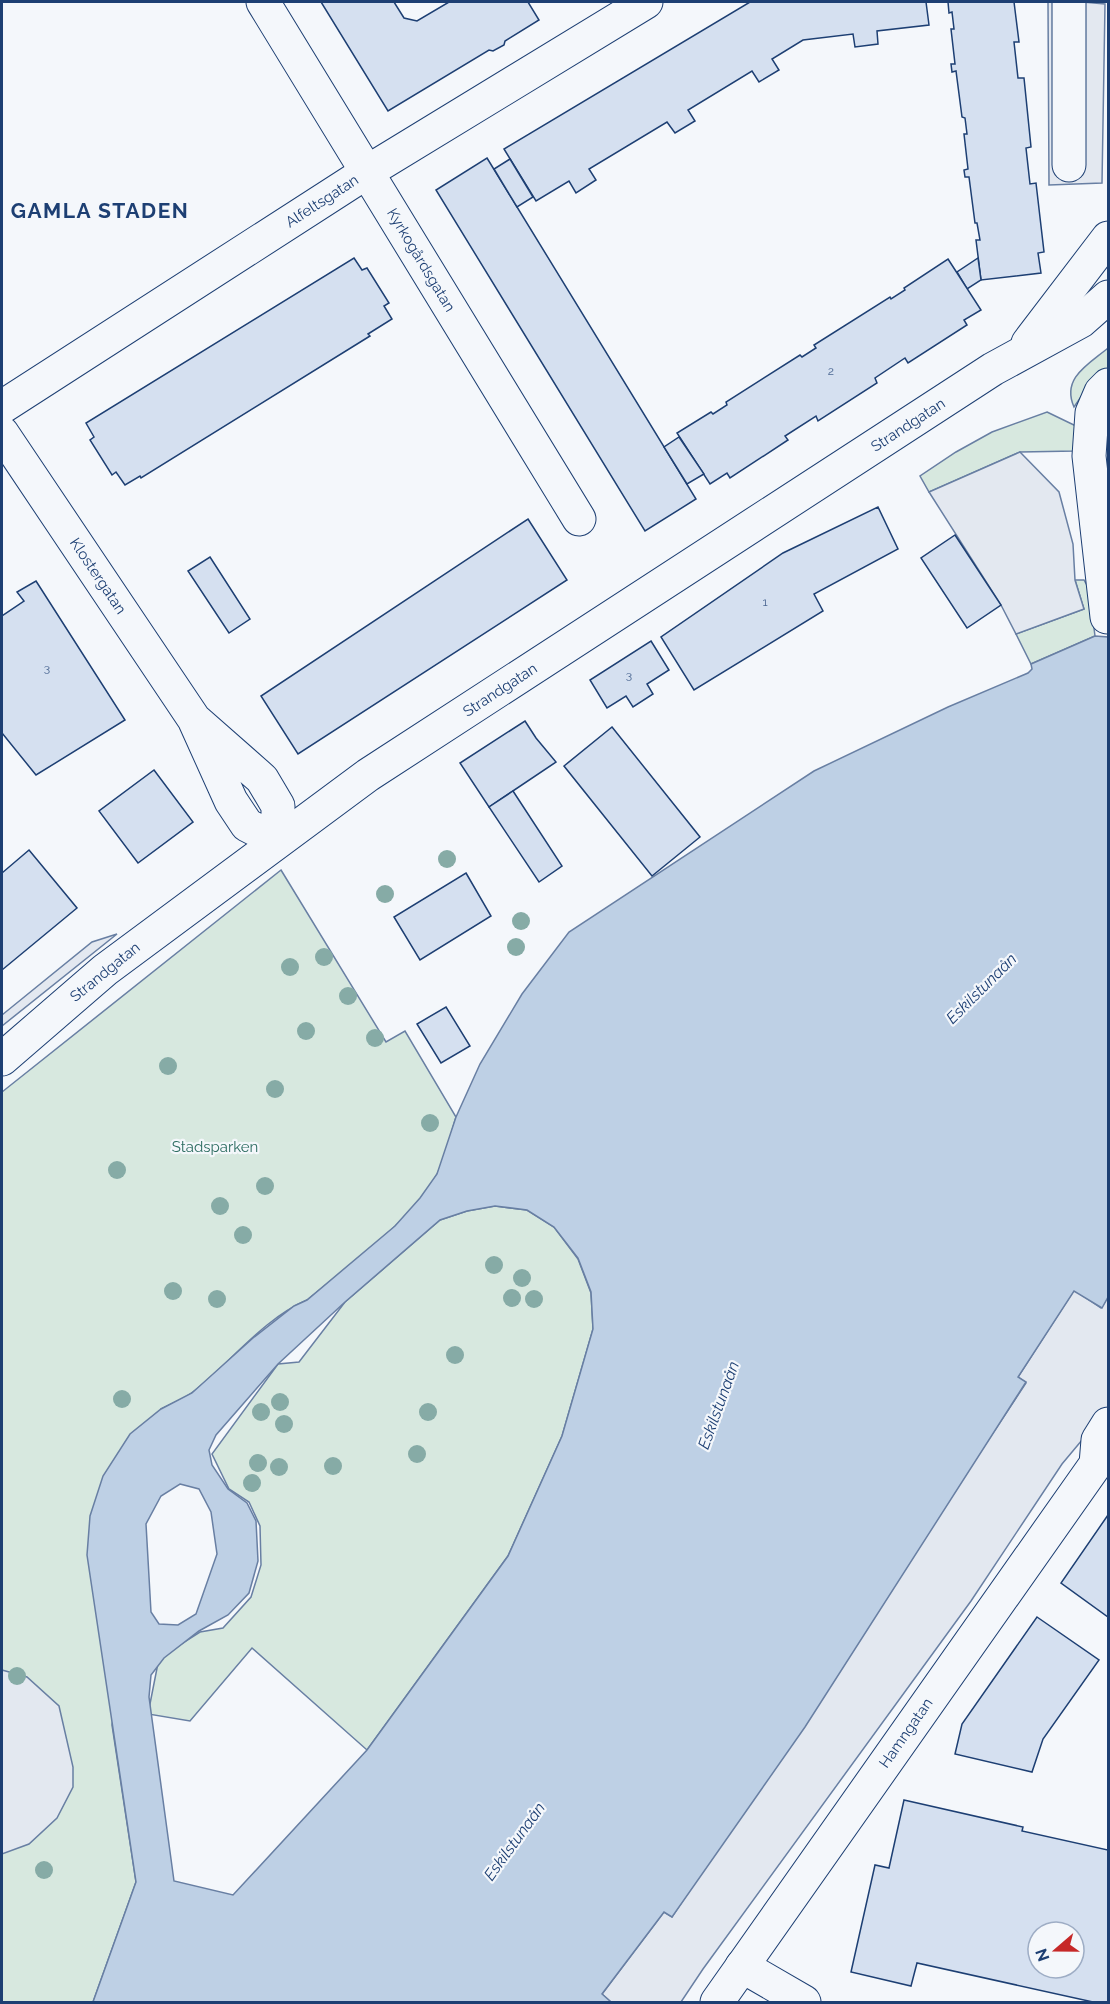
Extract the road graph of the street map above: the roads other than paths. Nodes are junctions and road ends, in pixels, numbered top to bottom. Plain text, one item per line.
1 (263, 2) edge
2 (646, 2) edge
3 (1069, 2) edge
4 (1069, 165) dead end
5 (367, 172) junction
6 (1108, 238) edge
7 (1108, 297) edge
8 (1022, 352) junction
9 (1108, 385) edge
10 (2, 407) edge
11 (2, 433) edge
12 (579, 519) dead end
13 (1107, 617) dead end
14 (278, 841) junction
15 (2, 1059) edge
16 (1108, 1424) edge
17 (1102, 1462) edge
18 (742, 1966) junction
19 (717, 2002) edge
20 (804, 2002) edge

1 - 5 street, Kyrkogårdsgatan
2 - 5 street, Alfeltsgatan
3 - 4 street
5 - 10 street, Alfeltsgatan
5 - 12 street, Kyrkogårdsgatan
6 - 8 street, Strandgatan
7 - 8 street, Strandgatan
8 - 14 street, Strandgatan
9 - 13 street
11 - 14 street, Klostergatan
14 - 15 street, Strandgatan
16 - 17 street, Hamngatan
17 - 18 street, Hamngatan
18 - 19 street, Hamngatan
18 - 20 street

